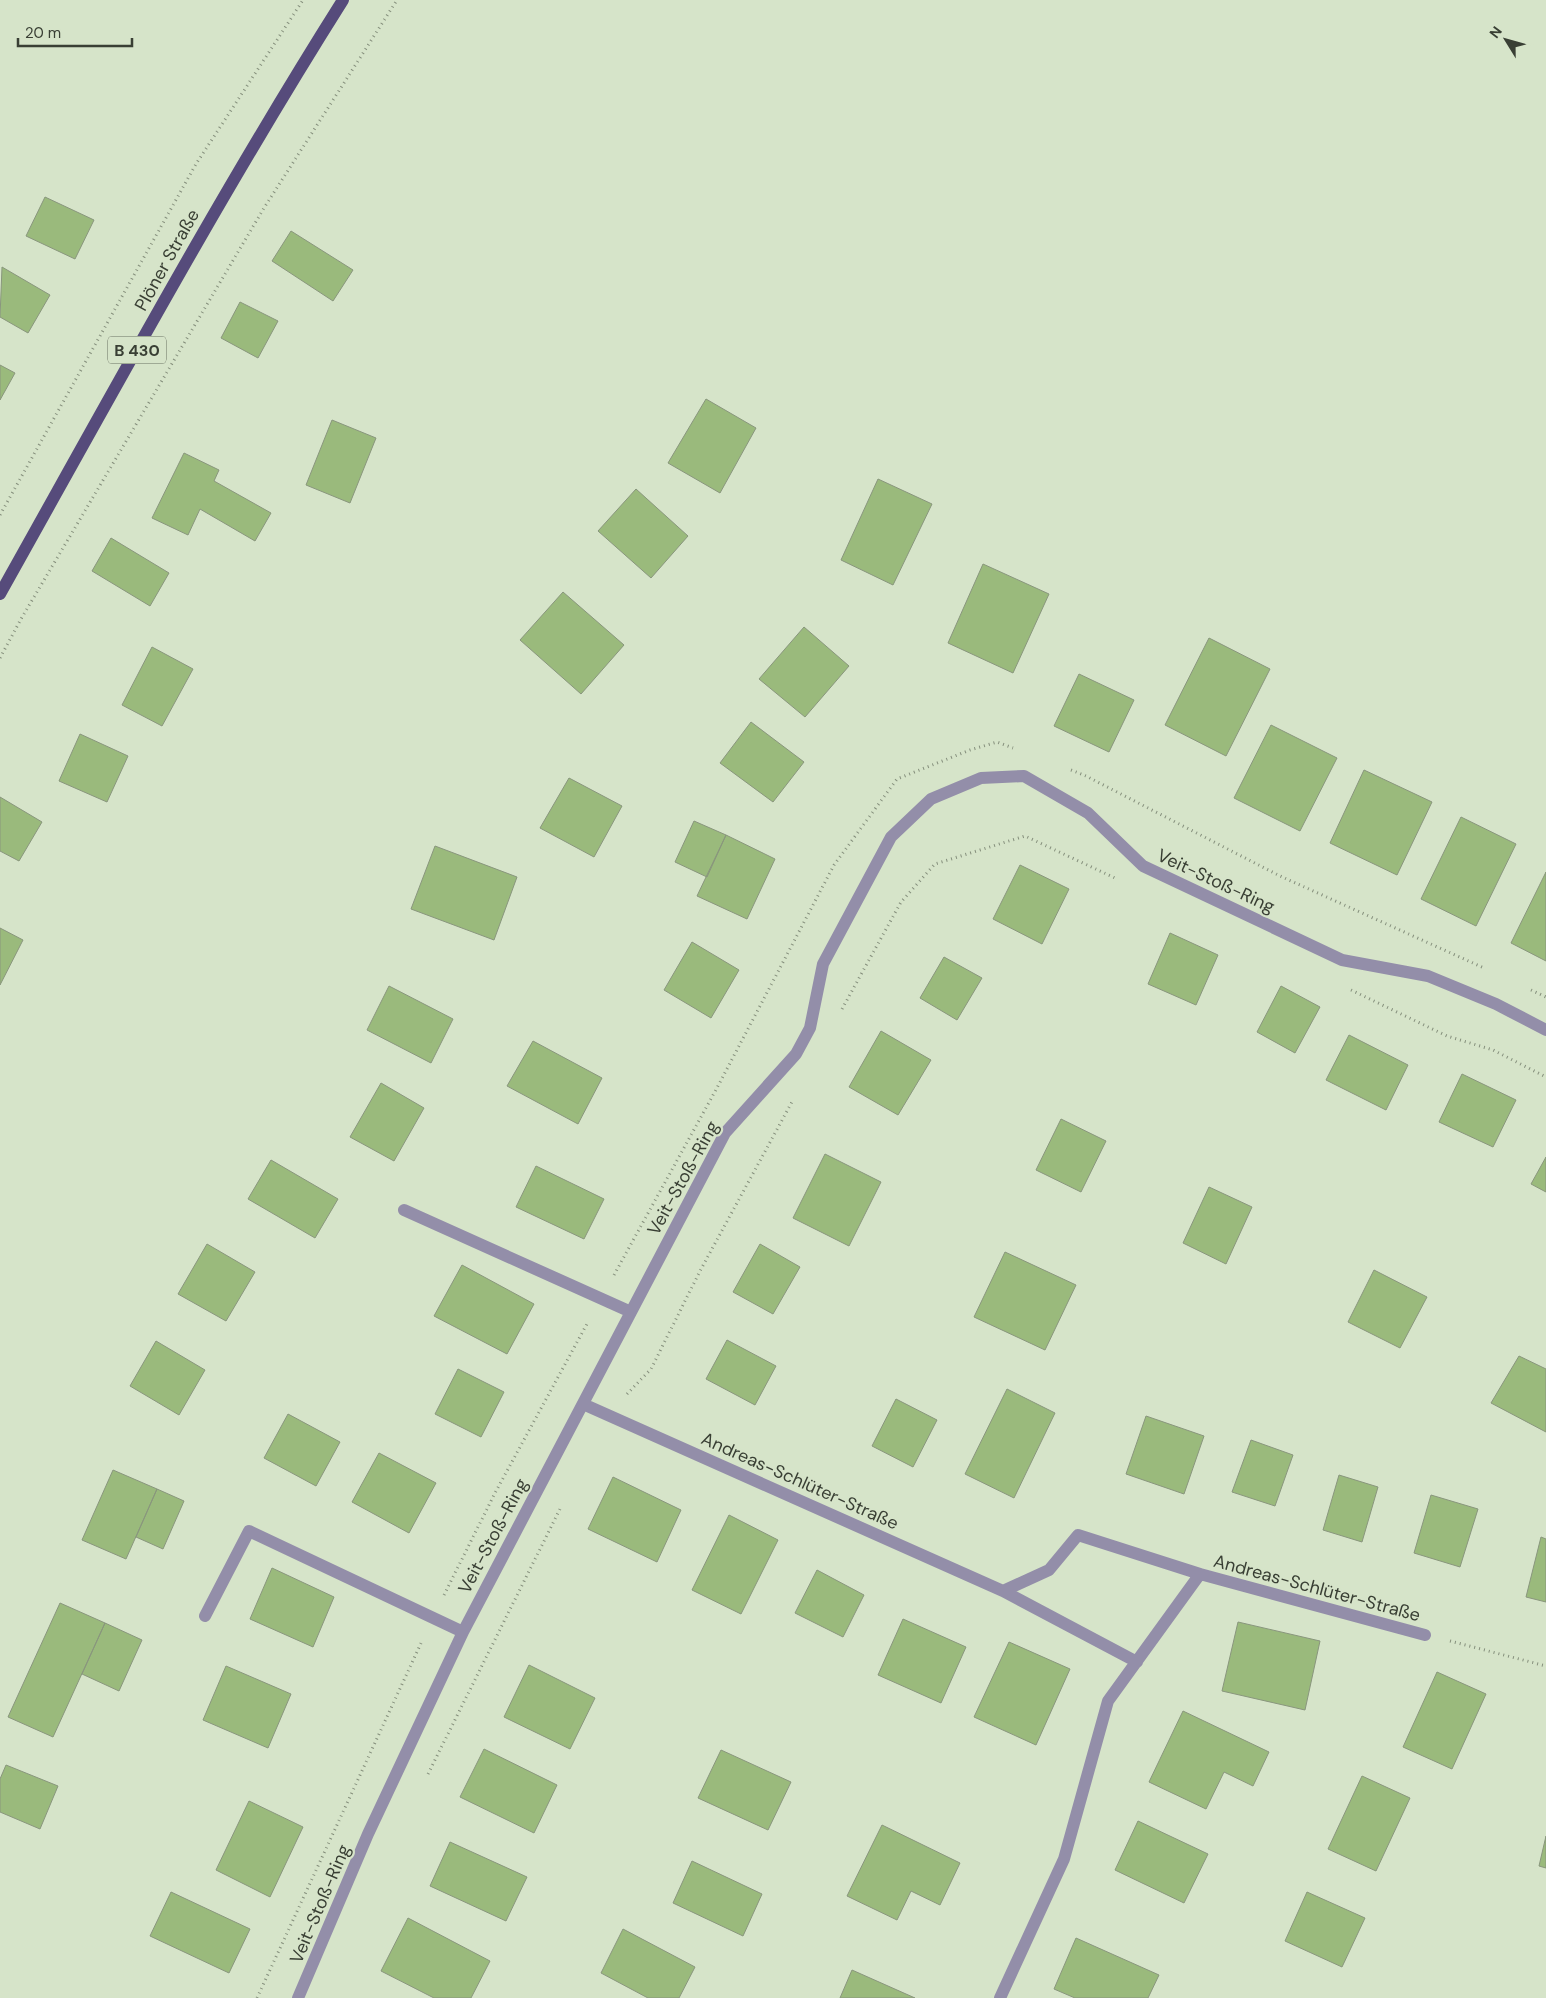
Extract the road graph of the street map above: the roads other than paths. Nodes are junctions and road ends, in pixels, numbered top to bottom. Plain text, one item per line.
1 (343, 0) edge
2 (0, 594) edge
3 (1546, 1030) edge
4 (404, 1210) dead end
5 (631, 1312) junction
6 (583, 1404) junction
7 (1200, 1574) junction
8 (1003, 1591) junction
9 (205, 1616) dead end
10 (463, 1632) junction
11 (1425, 1635) road end
12 (1137, 1662) junction
13 (298, 1998) edge
14 (1000, 1998) edge

1 - 2 main road, Plöner Straße / B 430
3 - 5 street, Veit-Stoß-Ring
4 - 5 street
5 - 6 street, Veit-Stoß-Ring
6 - 8 street, Andreas-Schlüter-Straße
6 - 10 street, Veit-Stoß-Ring
7 - 8 street, Andreas-Schlüter-Straße
7 - 11 street, Andreas-Schlüter-Straße
7 - 12 street, Andreas-Schlüter-Straße
8 - 12 street, Andreas-Schlüter-Straße
9 - 10 street
10 - 13 street, Veit-Stoß-Ring
12 - 14 street, Andreas-Schlüter-Straße

